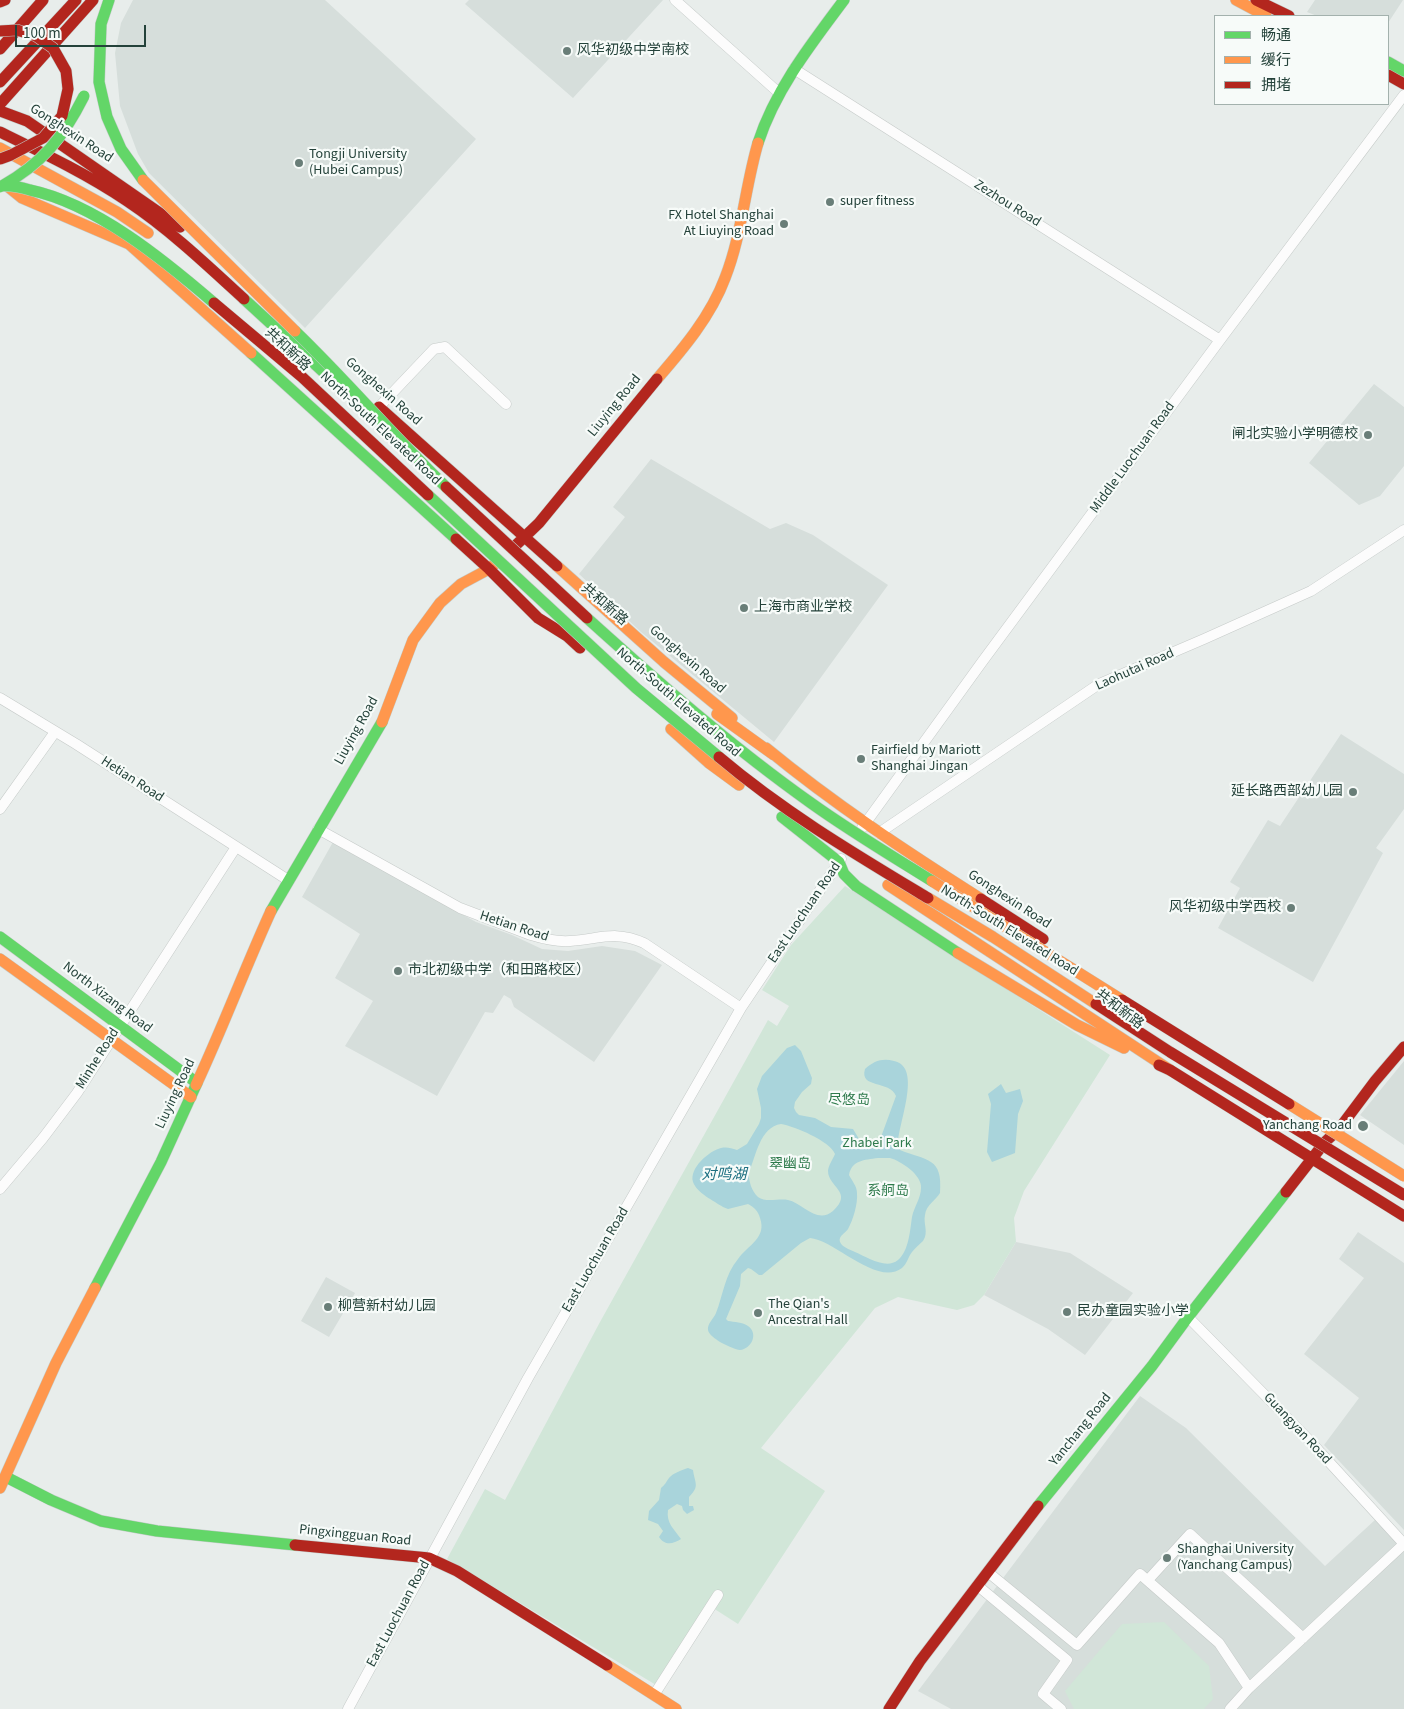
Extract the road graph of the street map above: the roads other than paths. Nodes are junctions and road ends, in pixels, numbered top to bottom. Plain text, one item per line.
1 (5, 0) edge
2 (43, 0) edge
3 (62, 0) edge
4 (76, 0) edge
5 (93, 0) edge
6 (109, 0) edge
7 (675, 0) edge
8 (844, 0) edge
9 (1236, 0) edge
10 (1256, 0) edge
11 (0, 2) edge
12 (1265, 15) edge
13 (1287, 15) edge
14 (101, 24) junction
15 (0, 31) edge
16 (0, 49) edge
17 (1389, 63) edge
18 (0, 65) edge
19 (794, 68) junction
20 (1404, 71) edge
21 (1389, 76) edge
22 (0, 82) edge
23 (1404, 84) edge
24 (779, 93) junction
25 (1404, 96) edge
26 (0, 104) edge
27 (0, 111) edge
28 (0, 132) edge
29 (0, 148) edge
30 (0, 159) edge
31 (0, 172) edge
32 (0, 181) edge
33 (0, 186) edge
34 (109, 218) junction
35 (158, 240) dead end
36 (129, 244) junction
37 (216, 290) dead end
38 (217, 304) junction
39 (224, 327) junction
40 (1220, 340) junction
41 (318, 358) junction
42 (302, 377) junction
43 (506, 404) dead end
44 (379, 407) junction
45 (427, 468) junction
46 (464, 504) junction
47 (1404, 530) edge
48 (525, 537) junction
49 (516, 546) junction
50 (492, 567) junction
51 (0, 698) edge
52 (55, 732) junction
53 (774, 755) junction
54 (0, 809) edge
55 (865, 824) junction
56 (318, 829) junction
57 (879, 833) junction
58 (827, 837) junction
59 (236, 847) junction
60 (839, 862) junction
61 (288, 880) junction
62 (0, 937) edge
63 (0, 959) edge
64 (741, 1008) junction
65 (120, 1026) junction
66 (111, 1040) junction
67 (1404, 1047) edge
68 (1170, 1070) junction
69 (197, 1083) junction
70 (191, 1097) junction
71 (1340, 1129) junction
72 (1312, 1158) junction
73 (1404, 1168) edge
74 (1404, 1176) edge
75 (0, 1190) edge
76 (1404, 1195) edge
77 (1404, 1216) edge
78 (1188, 1317) junction
79 (3, 1476) edge
80 (0, 1488) edge
81 (1404, 1544) edge
82 (429, 1558) junction
83 (989, 1573) junction
84 (1148, 1580) junction
85 (978, 1586) junction
86 (718, 1595) dead end
87 (1303, 1638) junction
88 (1077, 1645) junction
89 (1067, 1660) junction
90 (1249, 1688) junction
91 (654, 1695) junction
92 (348, 1709) edge
93 (676, 1709) edge
94 (889, 1709) edge
95 (1060, 1709) edge
96 (1230, 1709) edge

1 - 11 main road
2 - 16 main road
3 - 18 main road
4 - 22 main road
5 - 26 main road
6 - 14 main road
7 - 24 street
8 - 19 main road, Liuying Road
9 - 12 main road
10 - 13 main road
14 - 33 main road, bridge
14 - 45 main road, bridge
15 - 30 main road, bridge
17 - 20 main road
19 - 24 main road, Liuying Road
19 - 40 street, Zezhou Road
21 - 23 main road
24 - 48 main road, Liuying Road
25 - 40 street, Middle Luochuan Road
27 - 41 main road, Gonghexin Road
28 - 45 main road, North-South Elevated Road, bridge
29 - 35 main road, bridge
31 - 34 main road, 共和新路
32 - 36 main road
33 - 42 main road, bridge
34 - 36 main road
34 - 38 main road, 共和新路
36 - 39 main road
37 - 42 main road, North-South Elevated Road, bridge
38 - 39 main road
38 - 50 main road, 共和新路
39 - 50 main road
40 - 55 street, Middle Luochuan Road
41 - 44 main road, Gonghexin Road
41 - 49 main road, 共和新路
42 - 58 main road, North-South Elevated Road, bridge
43 - 44 street
44 - 48 main road, Gonghexin Road
45 - 46 main road, North-South Elevated Road, bridge
46 - 53 main road, bridge
46 - 74 main road, North-South Elevated Road, bridge
47 - 57 street, Laohutai Road
48 - 49 main road, Liuying Road
48 - 53 main road, Gonghexin Road
49 - 50 main road, Liuying Road
49 - 53 main road, 共和新路
50 - 56 main road, Liuying Road
50 - 60 main road, 共和新路
51 - 52 street, Hetian Road
52 - 54 street
52 - 59 street, Hetian Road
53 - 55 main road, Gonghexin Road
55 - 57 main road, Gonghexin Road
55 - 60 street, East Luochuan Road
56 - 61 main road, Liuying Road
56 - 64 street, Hetian Road
57 - 71 main road, Gonghexin Road
58 - 68 main road, bridge
58 - 76 main road, North-South Elevated Road, bridge
59 - 61 street, Hetian Road
59 - 65 street, Minhe Road
60 - 64 street, East Luochuan Road
60 - 68 main road
60 - 68 main road, 共和新路
61 - 69 main road, Liuying Road
62 - 65 main road, North Xizang Road
63 - 66 main road
64 - 82 street, East Luochuan Road
65 - 66 street, Minhe Road
65 - 69 main road, North Xizang Road
66 - 70 main road
66 - 75 street, Minhe Road
67 - 71 main road, Yanchang Road
68 - 72 main road
69 - 70 main road, Liuying Road
70 - 79 main road, Liuying Road
71 - 72 main road, Yanchang Road
71 - 73 main road, Gonghexin Road
72 - 77 main road
72 - 78 main road, Yanchang Road
78 - 81 street, Guangyan Road
78 - 83 main road, Yanchang Road
79 - 80 main road, Liuying Road
79 - 82 main road, Pingxingguan Road
81 - 87 street
82 - 91 main road, Pingxingguan Road
82 - 92 street, East Luochuan Road
83 - 85 main road, Yanchang Road
83 - 88 street
84 - 87 street
84 - 88 street
84 - 90 street
85 - 89 street
85 - 94 main road, Yanchang Road
86 - 91 street
87 - 90 street
88 - 89 street
89 - 95 street
90 - 96 street
91 - 93 main road, Pingxingguan Road

